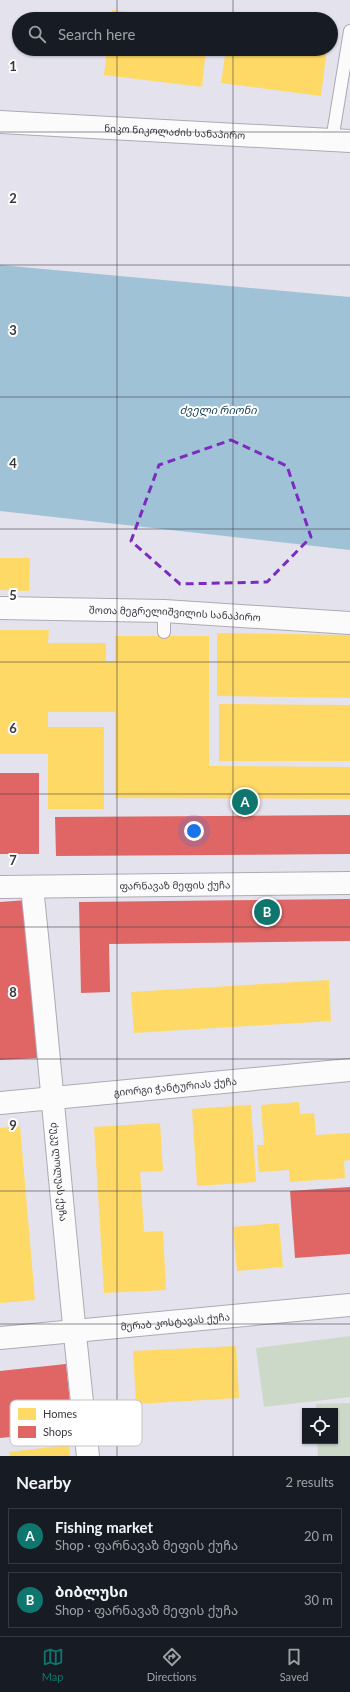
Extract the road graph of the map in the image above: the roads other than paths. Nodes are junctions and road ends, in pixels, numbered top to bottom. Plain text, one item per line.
1 (350, 31) edge
2 (0, 122) edge
3 (341, 140) edge
4 (0, 608) edge
5 (350, 623) edge
6 (350, 883) edge
7 (32, 886) junction
8 (0, 887) edge
9 (350, 1070) edge
10 (53, 1098) junction
11 (0, 1103) edge
12 (350, 1305) edge
13 (74, 1331) junction
14 (0, 1338) edge
15 (82, 1400) edge
16 (87, 1446) edge
17 (88, 1456) edge

1 - 3 lane
2 - 3 street, ნიკო ნიკოლაძის სანაპირო
4 - 5 street, შოთა მეგრელიშვილის სანაპირო
6 - 7 street, ფარნავაზ მეფის ქუჩა
7 - 8 street, ფარნავაზ მეფის ქუჩა
7 - 10 street, ძუკუ ლოლუას ქუჩა
9 - 10 street, გიორგი ჭანტურიას ქუჩა
10 - 11 street, გიორგი ჭანტურიას ქუჩა
10 - 13 street, ძუკუ ლოლუას ქუჩა
12 - 13 street, მერაბ კოსტავას ქუჩა
13 - 14 street, მერაბ კოსტავას ქუჩა
13 - 15 street, ძუკუ ლოლუას ქუჩა
16 - 17 street, ძუკუ ლოლუას ქუჩა

